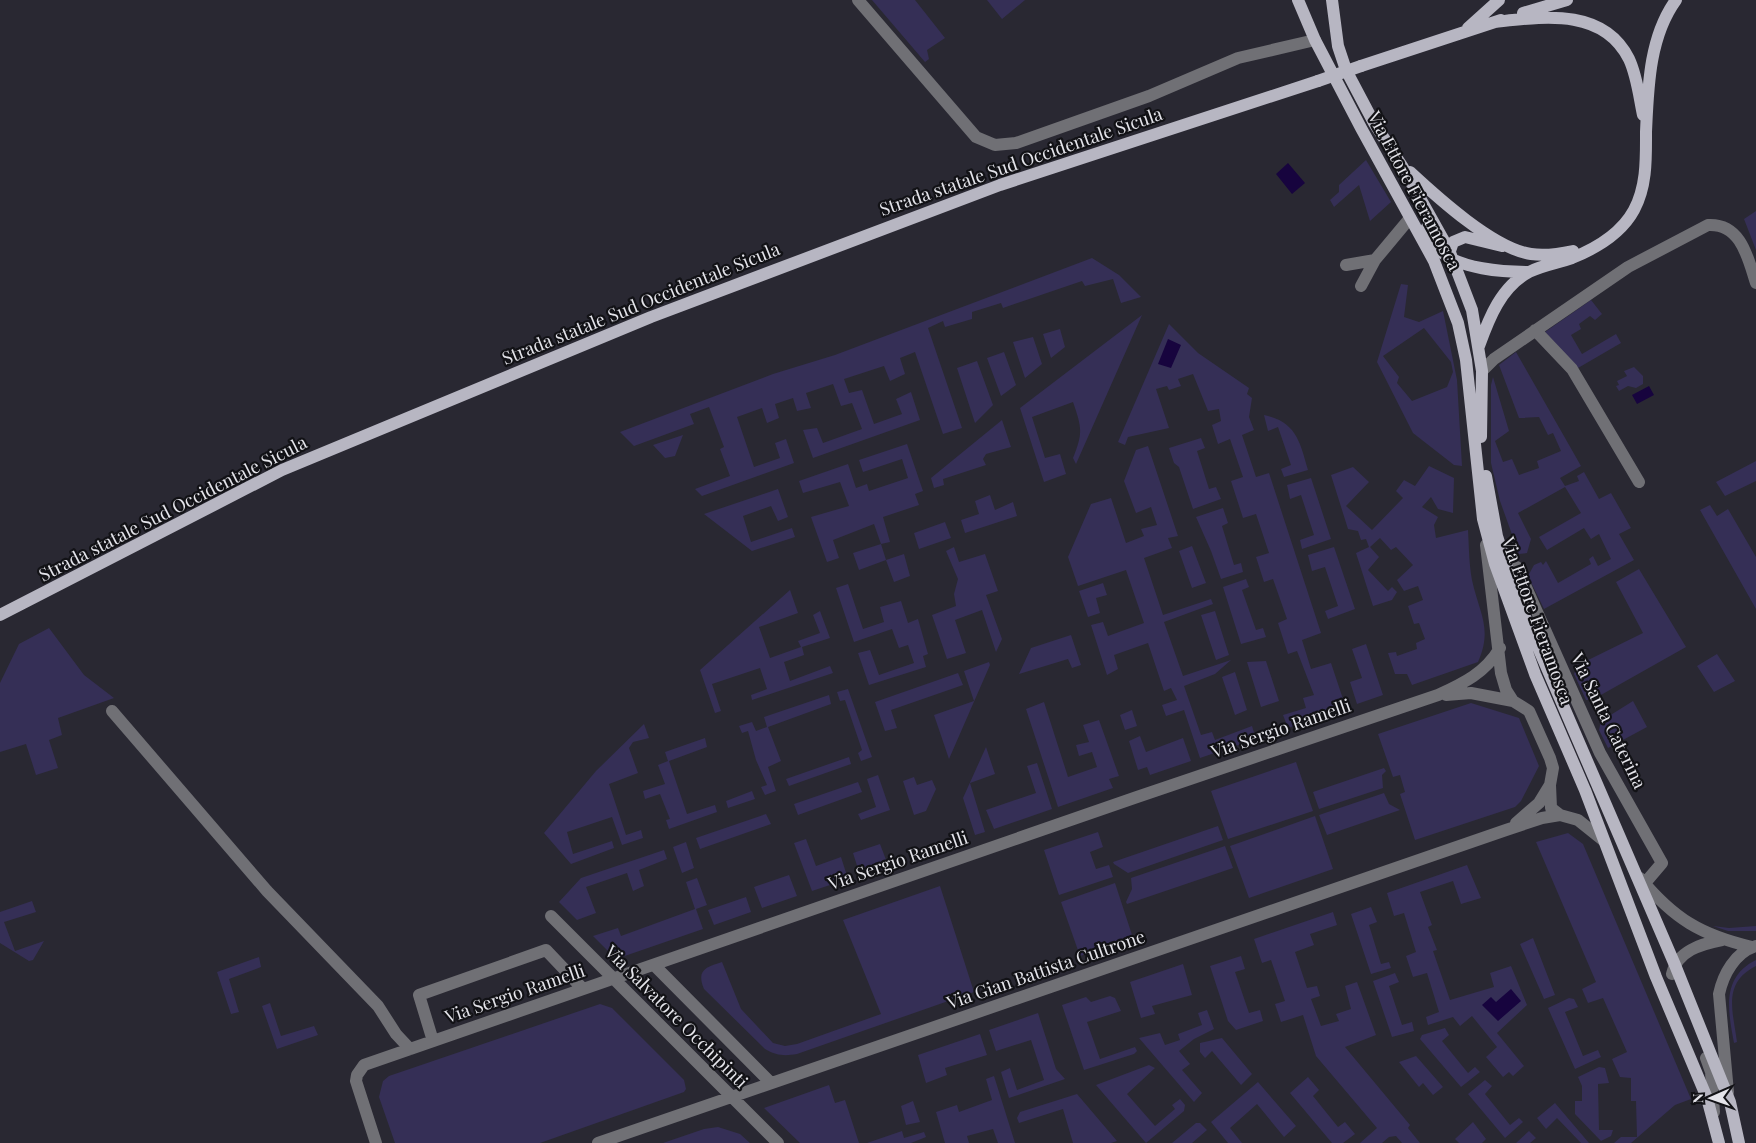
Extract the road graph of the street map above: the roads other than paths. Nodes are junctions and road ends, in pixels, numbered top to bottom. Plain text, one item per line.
1 (858, 0) edge
2 (1298, 0) edge
3 (1332, 0) edge
4 (1500, 0) edge
5 (1567, 0) edge
6 (1676, 0) edge
7 (1495, 22) junction
8 (1462, 33) junction
9 (1315, 40) junction
10 (1646, 132) junction
11 (1377, 157) junction
12 (1402, 166) junction
13 (1410, 218) junction
14 (1598, 246) junction
15 (1510, 247) junction
16 (1450, 255) junction
17 (1375, 260) junction
18 (1346, 265) dead end
19 (1528, 272) junction
20 (1756, 282) edge
21 (1361, 286) dead end
22 (1535, 330) junction
23 (1479, 346) junction
24 (1466, 360) junction
25 (1482, 371) junction
26 (1639, 482) dead end
27 (1483, 519) junction
28 (1517, 567) dead end
29 (0, 615) edge
30 (1500, 648) junction
31 (1438, 695) junction
32 (1513, 701) junction
33 (112, 711) dead end
34 (1613, 778) junction
35 (1550, 784) junction
36 (1597, 785) junction
37 (1560, 815) junction
38 (1506, 830) junction
39 (1603, 840) junction
40 (1632, 867) junction
41 (1645, 883) junction
42 (551, 916) dead end
43 (1722, 940) junction
44 (1754, 946) edge
45 (654, 964) junction
46 (1675, 965) junction
47 (613, 979) junction
48 (584, 989) junction
49 (433, 1041) junction
50 (410, 1049) junction
51 (771, 1083) junction
52 (731, 1097) junction
53 (1730, 1102) junction
54 (1715, 1127) junction
55 (376, 1143) edge
56 (598, 1143) edge
57 (778, 1143) edge
58 (1719, 1143) edge
59 (1738, 1143) edge

1 - 9 street
2 - 9 main road, Via Ettore Fieramosca
3 - 12 main road, Via Ettore Fieramosca
4 - 8 main road
5 - 7 main road
6 - 10 main road
7 - 8 main road
7 - 10 main road
8 - 29 main road, Strada statale Sud Occidentale Sicula, bridge
9 - 11 main road, Via Ettore Fieramosca
10 - 14 main road
11 - 13 main road, Via Ettore Fieramosca
11 - 16 main road
12 - 15 main road
12 - 16 main road, Via Ettore Fieramosca
13 - 17 street
13 - 24 main road, Via Ettore Fieramosca
14 - 15 main road
14 - 19 main road
15 - 16 main road
16 - 19 main road
16 - 23 main road, Via Ettore Fieramosca
16 - 24 main road
17 - 18 street
17 - 21 street
19 - 23 main road
20 - 22 street
22 - 25 street
22 - 26 street
23 - 25 main road, Via Ettore Fieramosca
24 - 27 main road, Via Ettore Fieramosca
25 - 36 main road, Via Ettore Fieramosca
27 - 30 street
27 - 39 main road, Via Ettore Fieramosca
28 - 34 street, Via Santa Caterina
30 - 31 street
30 - 32 street
31 - 32 street
31 - 45 street, Via Sergio Ramelli
32 - 35 street
33 - 50 street
34 - 36 street
34 - 41 street, Via Santa Caterina
35 - 37 street
35 - 38 street
36 - 40 main road, Via Ettore Fieramosca
37 - 38 street, Via Gian Battista Cultrone
37 - 39 street
38 - 51 street, Via Gian Battista Cultrone
39 - 54 main road, Via Ettore Fieramosca
40 - 41 street
40 - 46 main road, Via Ettore Fieramosca
41 - 43 street
42 - 47 street, Via Salvatore Occhipinti
43 - 44 street
43 - 46 street
44 - 53 street
45 - 47 street, Via Sergio Ramelli
45 - 51 street
46 - 53 main road, Via Ettore Fieramosca
46 - 54 street
47 - 48 street, Via Sergio Ramelli
47 - 52 street, Via Salvatore Occhipinti
48 - 49 street, Via Sergio Ramelli
48 - 49 street
49 - 50 street, Via Sergio Ramelli
50 - 55 street, Via Sergio Ramelli
51 - 52 street, Via Gian Battista Cultrone
52 - 56 street, Via Gian Battista Cultrone
52 - 57 street, Via Salvatore Occhipinti
53 - 59 main road, Via Ettore Fieramosca
54 - 58 main road, Via Ettore Fieramosca

